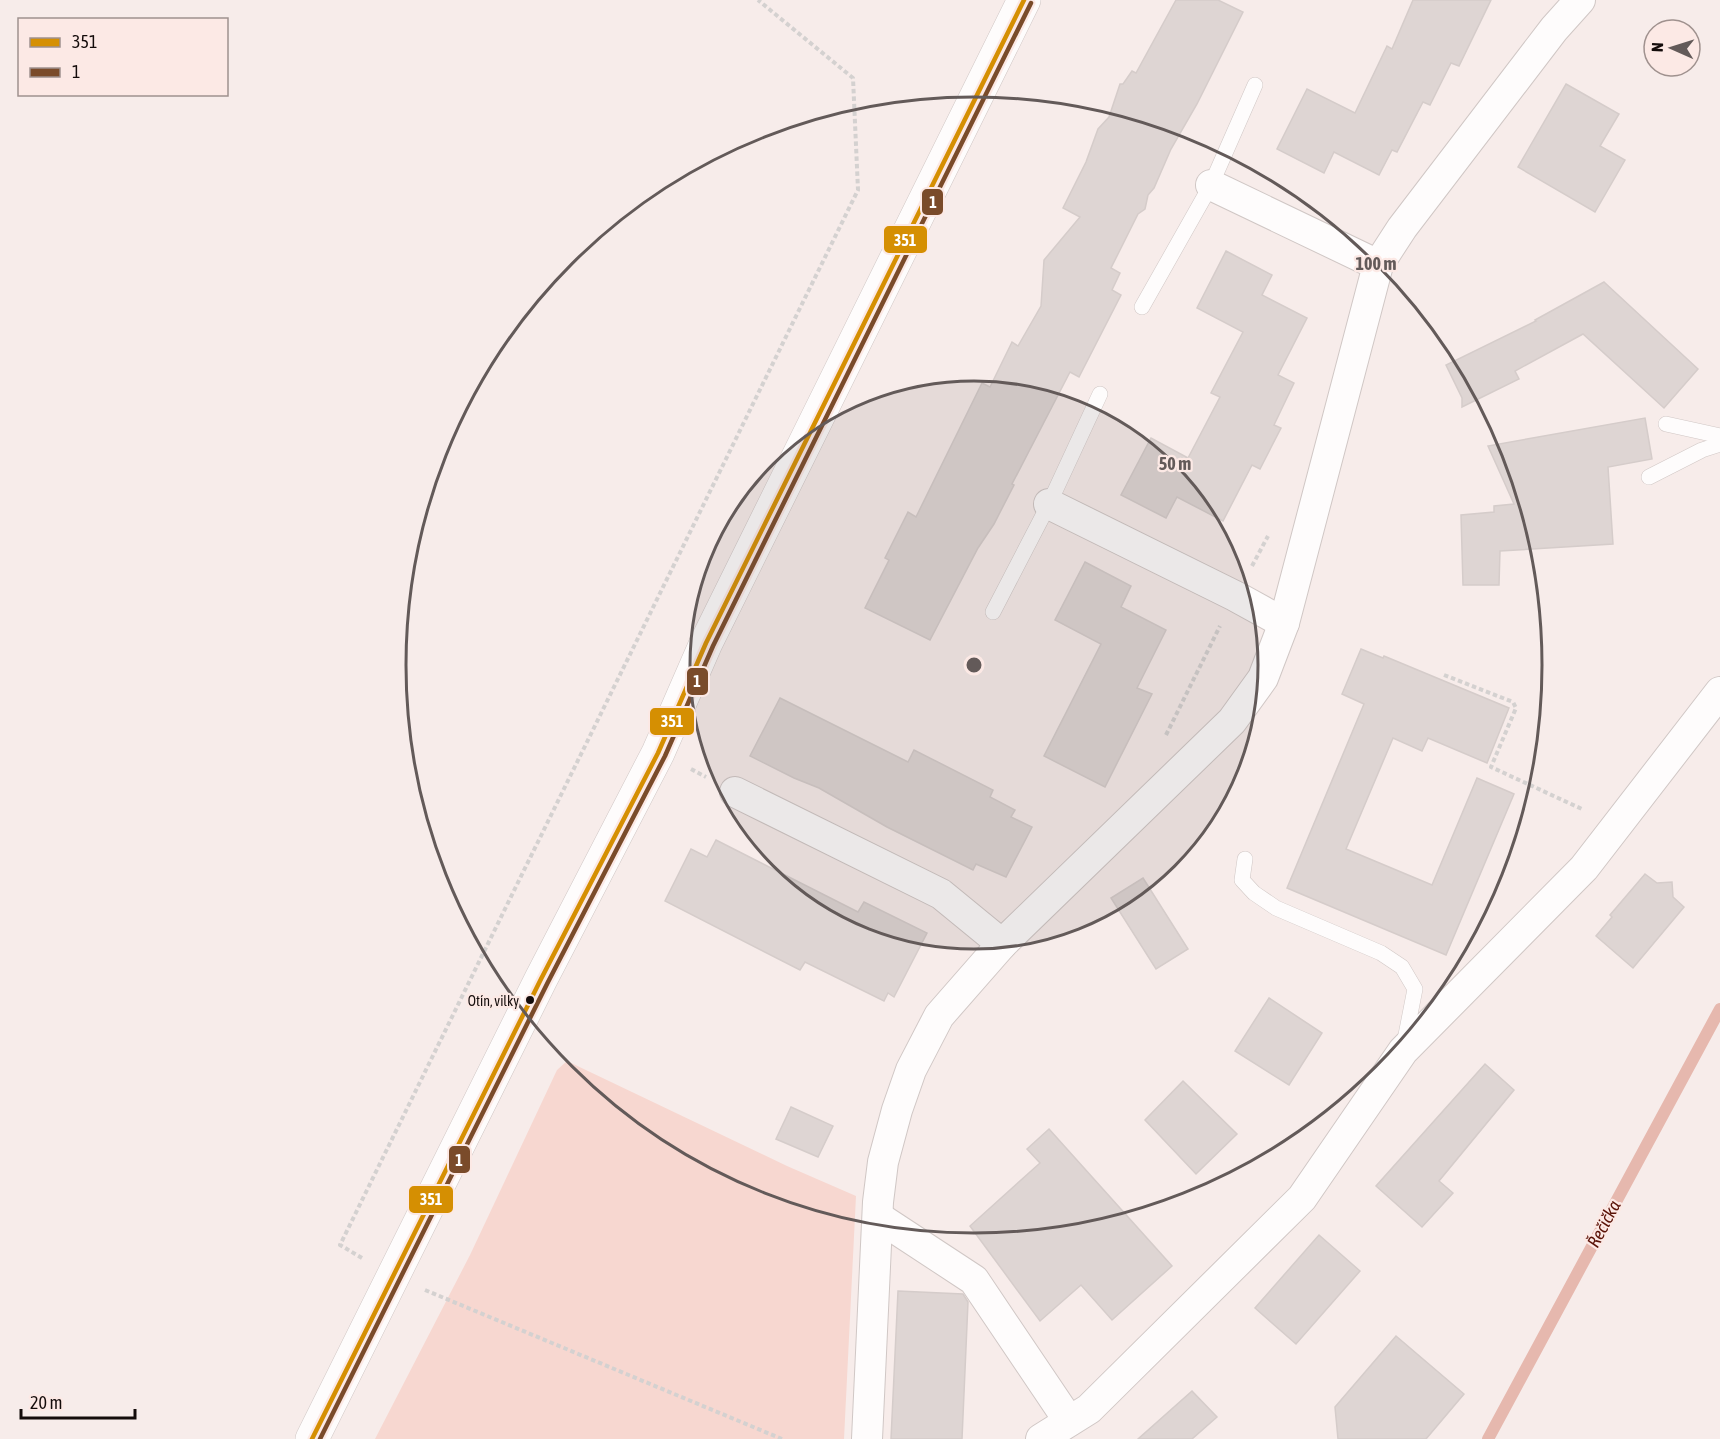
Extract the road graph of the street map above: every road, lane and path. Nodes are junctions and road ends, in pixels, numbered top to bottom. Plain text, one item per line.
1 (1024, 0) edge
2 (1580, 0) edge
3 (1255, 85) dead end
4 (1211, 184) junction
5 (1378, 265) junction
6 (1142, 307) dead end
7 (1100, 394) dead end
8 (1666, 424) dead end
9 (1720, 436) edge
10 (1720, 444) edge
11 (1649, 477) dead end
12 (1049, 504) junction
13 (993, 612) dead end
14 (1284, 623) junction
15 (1444, 675) dead end
16 (1720, 692) edge
17 (658, 753) junction
18 (735, 792) joint
19 (1618, 826) junction
20 (1245, 859) dead end
21 (1002, 944) junction
22 (1403, 1051) junction
23 (878, 1217) junction
24 (1069, 1421) junction
25 (312, 1439) edge
26 (867, 1439) edge
27 (1041, 1439) edge

1 - 17 street
2 - 5 street
3 - 4 lane
4 - 5 street
4 - 6 lane
5 - 14 street
7 - 12 lane
8 - 9 lane
10 - 11 lane
12 - 13 lane
12 - 14 street
14 - 21 street
15 - 19 path
16 - 19 street
17 - 18 path
17 - 25 street
18 - 21 street
19 - 22 street
20 - 22 lane
21 - 23 street
22 - 24 street
23 - 24 street
23 - 26 street
24 - 27 street

